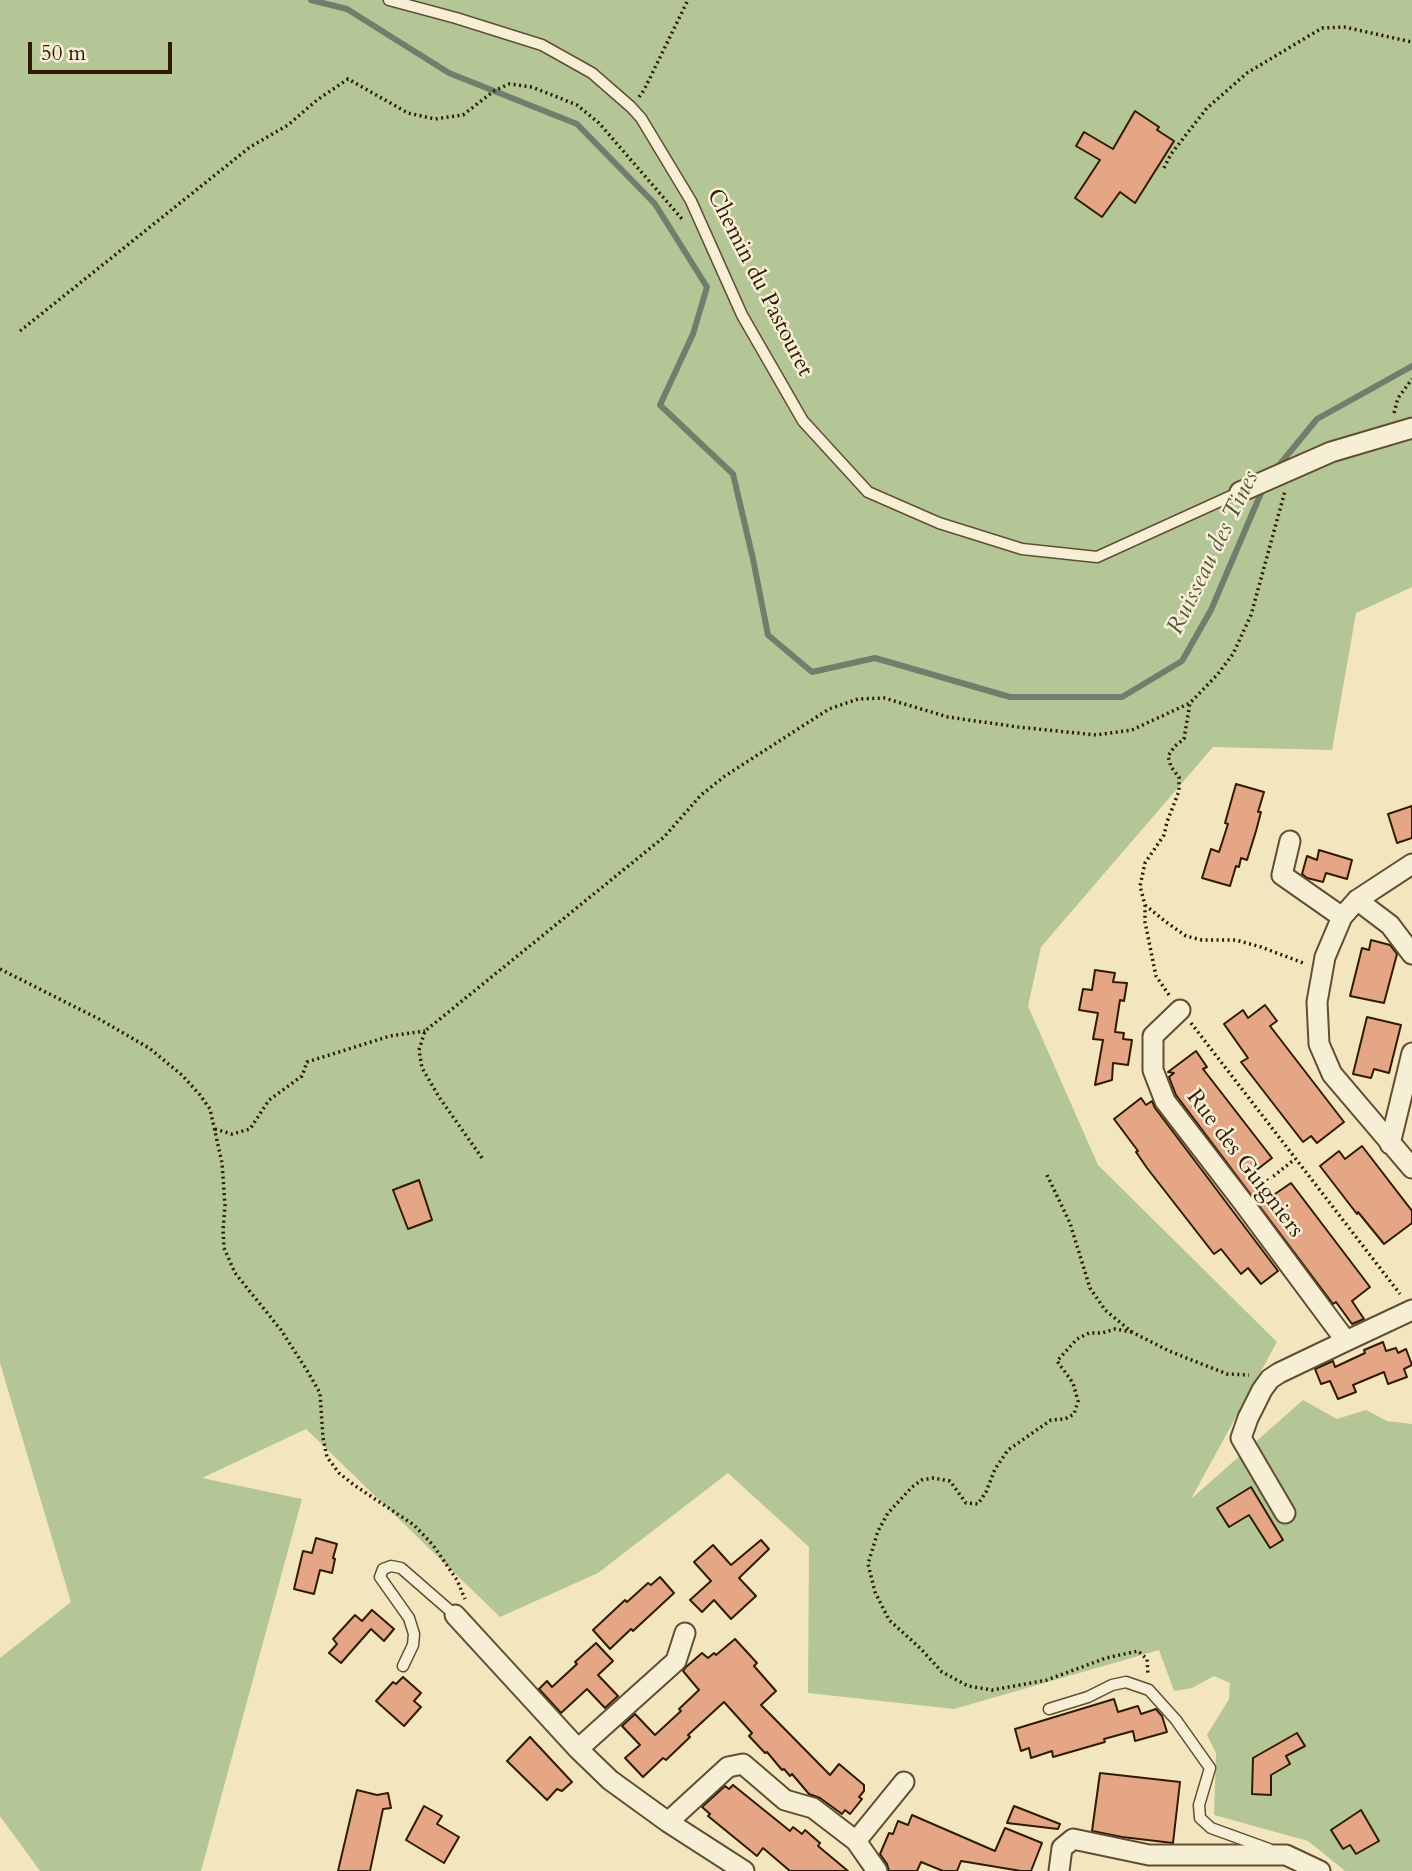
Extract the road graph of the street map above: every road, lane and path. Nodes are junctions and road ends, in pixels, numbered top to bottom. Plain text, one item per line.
1 (390, 0) edge
2 (688, 0) edge
3 (1412, 42) edge
4 (631, 107) junction
5 (1164, 168) dead end
6 (711, 247) junction
7 (20, 331) dead end
8 (1412, 379) edge
9 (1405, 430) edge
10 (1291, 469) junction
11 (1240, 492) joint
12 (1190, 703) junction
13 (1290, 841) dead end
14 (1412, 864) edge
15 (1357, 900) junction
16 (1145, 905) junction
17 (1342, 917) junction
18 (1412, 954) edge
19 (0, 969) edge
20 (1322, 971) junction
21 (1180, 1010) junction
22 (425, 1031) junction
23 (1412, 1053) edge
24 (215, 1129) junction
25 (1390, 1144) junction
26 (482, 1158) dead end
27 (1296, 1158) junction
28 (1412, 1168) edge
29 (1047, 1175) dead end
30 (1242, 1201) junction
31 (1412, 1310) edge
32 (1132, 1332) junction
33 (1346, 1341) junction
34 (1279, 1373) junction
35 (1285, 1513) dead end
36 (461, 1609) junction
37 (685, 1633) dead end
38 (403, 1666) dead end
39 (1149, 1690) junction
40 (1049, 1709) dead end
41 (578, 1749) junction
42 (904, 1782) dead end
43 (668, 1822) junction
44 (856, 1841) junction
45 (1286, 1855) junction
46 (744, 1871) edge
47 (877, 1871) edge
48 (1059, 1871) edge
49 (1320, 1871) edge

1 - 4 lane, Chemin du Pastouret
2 - 4 path
3 - 5 path
4 - 6 lane, Chemin du Pastouret
6 - 7 path
6 - 11 lane, Chemin du Pastouret
8 - 9 path
9 - 10 street, Chemin du Pastouret
10 - 11 street, Chemin du Pastouret
10 - 12 path
12 - 16 path
12 - 22 path
13 - 17 street
14 - 15 street
15 - 17 street
15 - 18 street
16 - 20 path
16 - 21 path
17 - 20 street
19 - 24 path
20 - 25 street
21 - 27 path
21 - 30 street, Rue des Guigniers
22 - 24 path
22 - 26 path
23 - 25 street
24 - 36 path
25 - 28 street
27 - 30 path
27 - 31 path
29 - 32 path
30 - 33 street, Rue des Guigniers
31 - 33 street
32 - 34 path
32 - 39 path
33 - 34 street
34 - 35 street
36 - 38 lane
36 - 41 street
37 - 41 street
39 - 40 lane
39 - 45 lane
41 - 43 street
42 - 44 street
43 - 44 street
43 - 46 street
44 - 47 street
45 - 48 street
45 - 49 street

